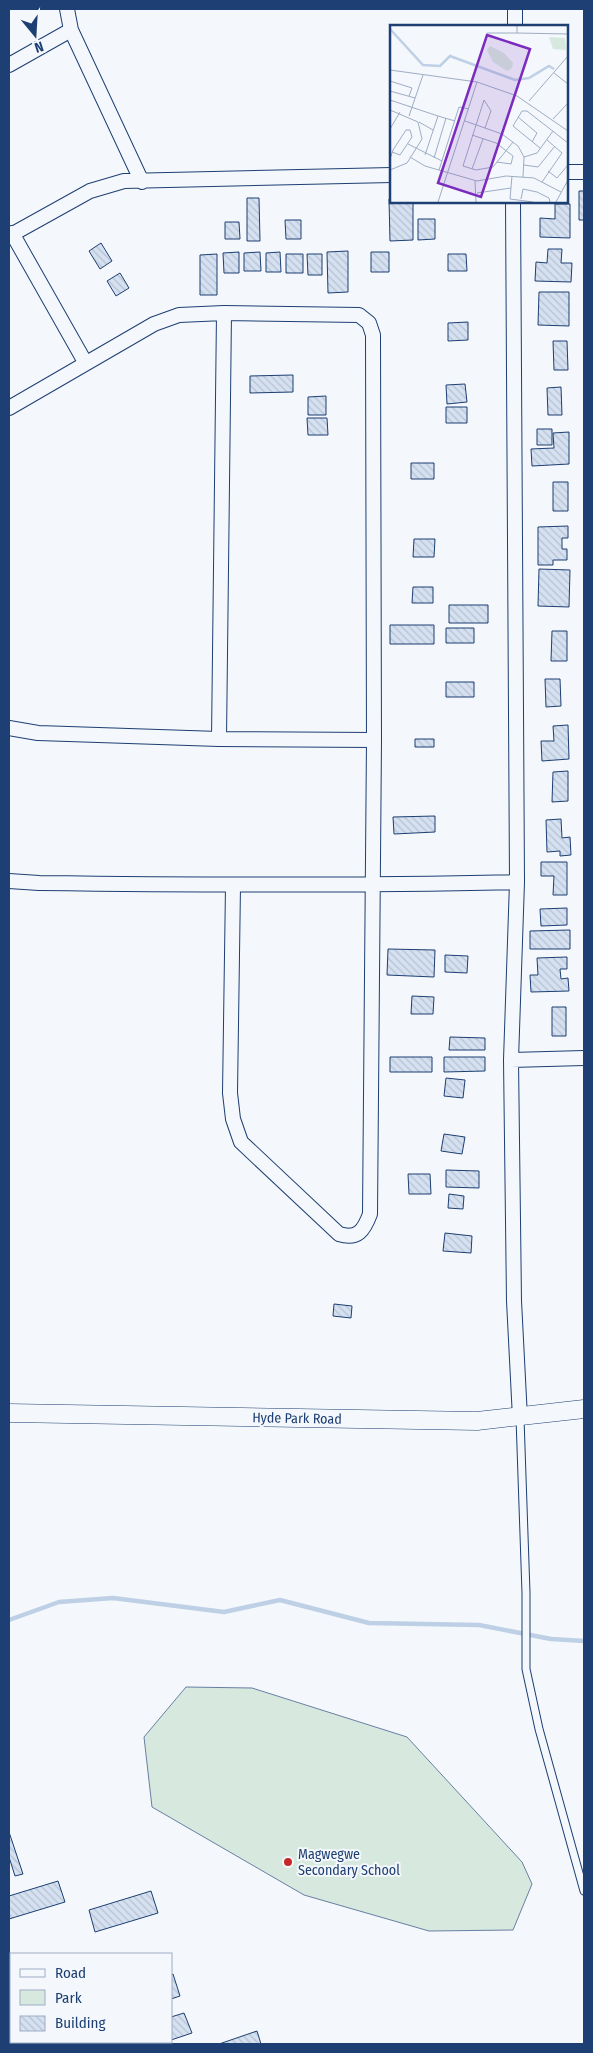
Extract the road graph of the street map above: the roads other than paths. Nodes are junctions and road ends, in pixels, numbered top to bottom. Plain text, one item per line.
1 (67, 9) edge
2 (515, 9) edge
3 (515, 25) edge
4 (72, 30) junction
5 (9, 65) edge
6 (568, 172) edge
7 (584, 172) edge
8 (390, 176) edge
9 (142, 182) junction
10 (514, 202) edge
11 (10, 234) edge
12 (224, 313) junction
13 (85, 362) junction
14 (9, 408) edge
15 (9, 728) edge
16 (219, 739) junction
17 (374, 740) junction
18 (9, 880) edge
19 (517, 882) junction
20 (233, 886) junction
21 (373, 886) junction
22 (584, 1058) edge
23 (512, 1060) junction
24 (584, 1410) edge
25 (9, 1413) edge
26 (520, 1418) junction
27 (584, 1891) edge

1 - 4 street
2 - 3 street
4 - 5 street
4 - 9 street
6 - 7 street
8 - 9 street
9 - 11 street
10 - 19 street
11 - 13 street
12 - 13 street
12 - 16 street
12 - 17 street
13 - 14 street
15 - 16 street
16 - 17 street
17 - 21 street
18 - 20 street
19 - 21 street
19 - 23 street
20 - 21 street
20 - 21 street
22 - 23 street
23 - 26 street
24 - 26 street, Hyde Park Road
25 - 26 street, Hyde Park Road
26 - 27 lane

